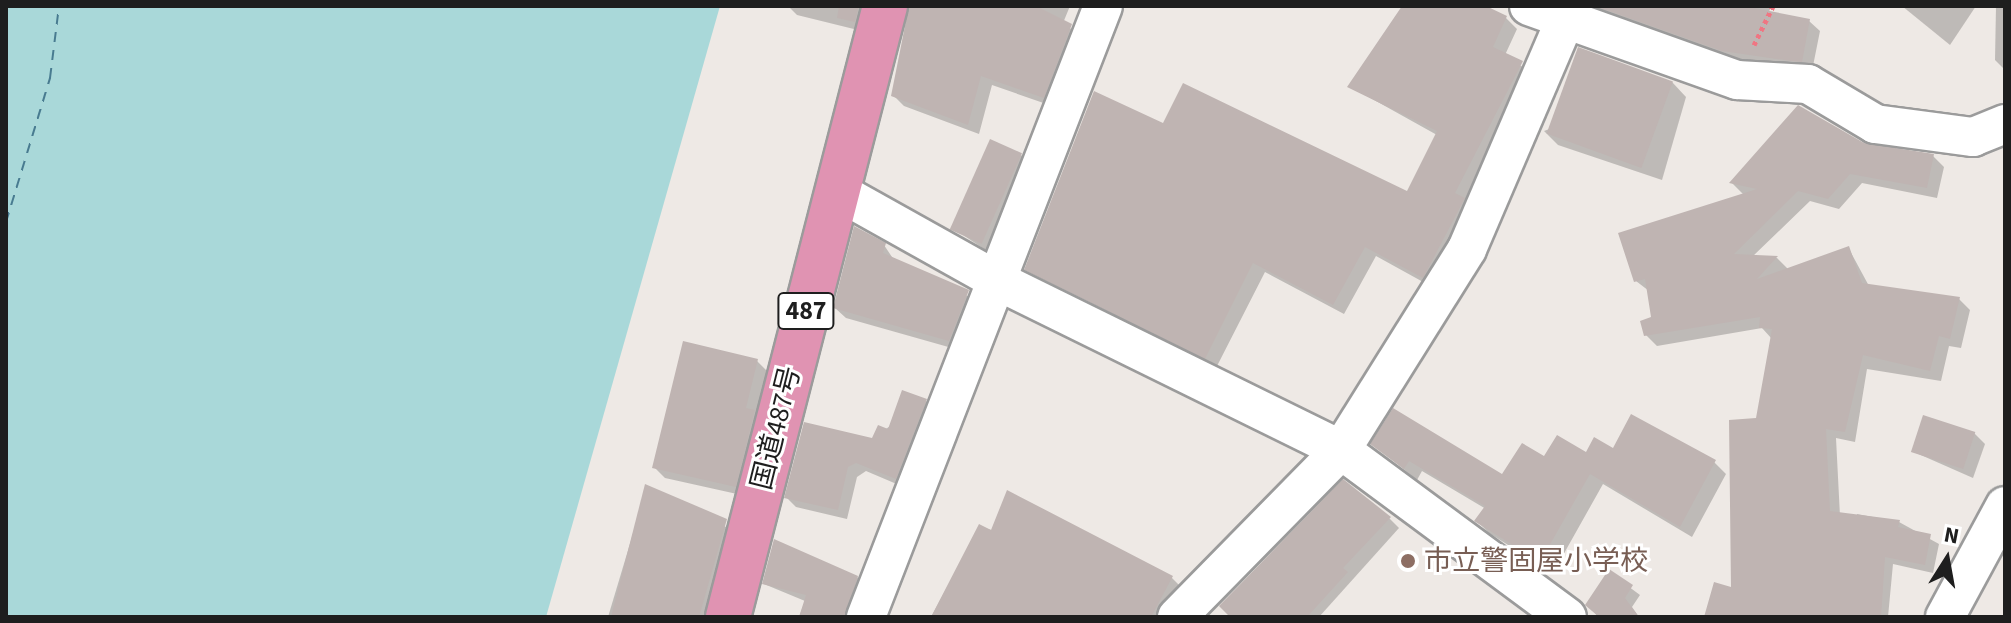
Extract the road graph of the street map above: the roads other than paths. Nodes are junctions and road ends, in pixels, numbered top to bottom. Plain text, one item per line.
1 (885, 6) edge
2 (1103, 6) edge
3 (1529, 6) edge
4 (1566, 18) junction
5 (2005, 124) edge
6 (837, 191) junction
7 (1000, 282) junction
8 (1341, 450) junction
9 (2005, 506) edge
10 (728, 617) edge
11 (866, 617) edge
12 (1177, 617) edge
13 (1567, 617) edge
14 (1945, 617) edge

1 - 6 highway, 国道487号 / 487
2 - 7 street
3 - 4 street
4 - 5 street
4 - 8 street
6 - 7 street
6 - 10 highway, 国道487号 / 487
7 - 8 street
7 - 11 street
8 - 12 street
8 - 13 street
9 - 14 street

